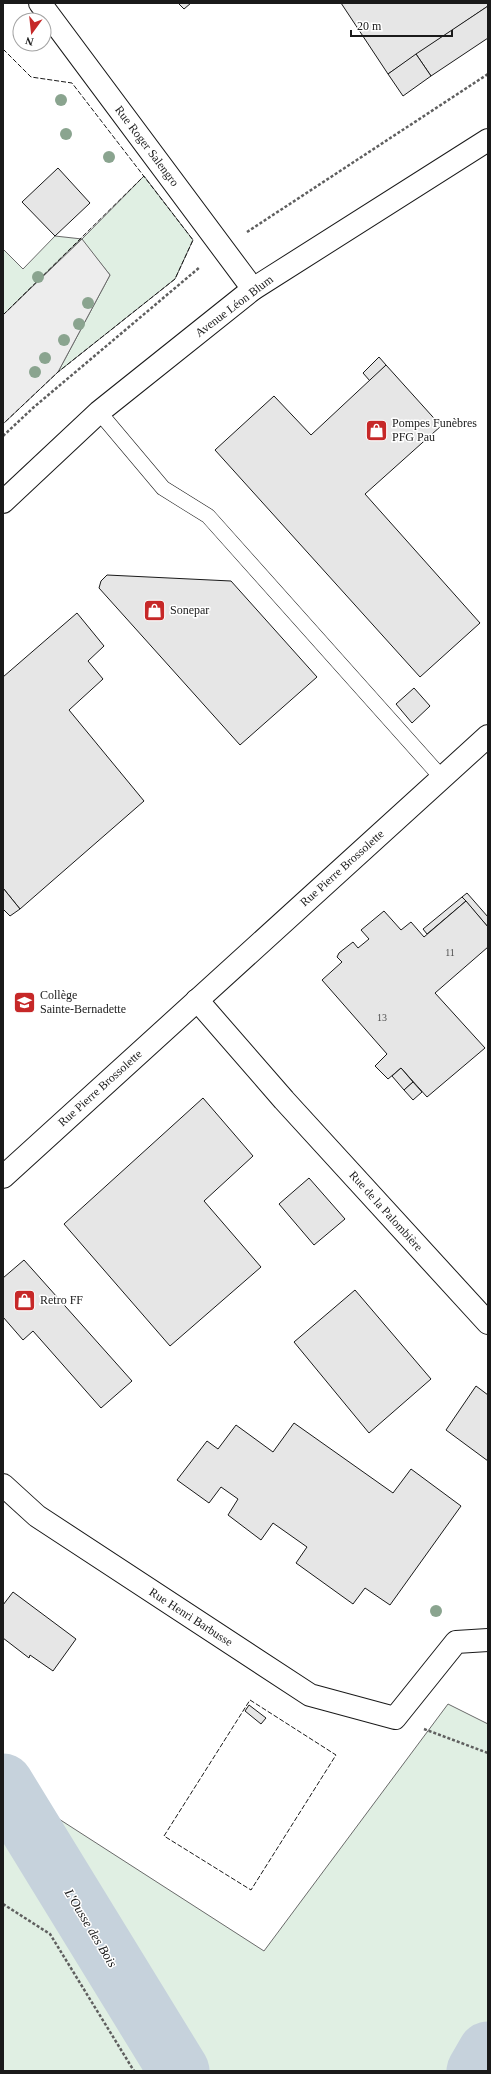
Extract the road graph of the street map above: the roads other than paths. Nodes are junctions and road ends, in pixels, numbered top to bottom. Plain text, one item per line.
1 (40, 3) edge
2 (485, 147) edge
3 (253, 289) junction
4 (99, 412) junction
5 (3, 502) edge
6 (488, 736) edge
7 (442, 778) junction
8 (196, 1000) junction
9 (3, 1177) edge
10 (488, 1323) edge
11 (3, 1485) edge
12 (488, 1640) edge

1 - 3 street, Rue Roger Salengro
2 - 3 street, Avenue Léon Blum
3 - 4 street, Avenue Léon Blum
4 - 5 street, Avenue Léon Blum
4 - 7 lane
6 - 7 street, Rue Pierre Brossolette
7 - 8 street, Rue Pierre Brossolette
8 - 9 street, Rue Pierre Brossolette
8 - 10 street, Rue de la Palombière
11 - 12 street, Rue Henri Barbusse

